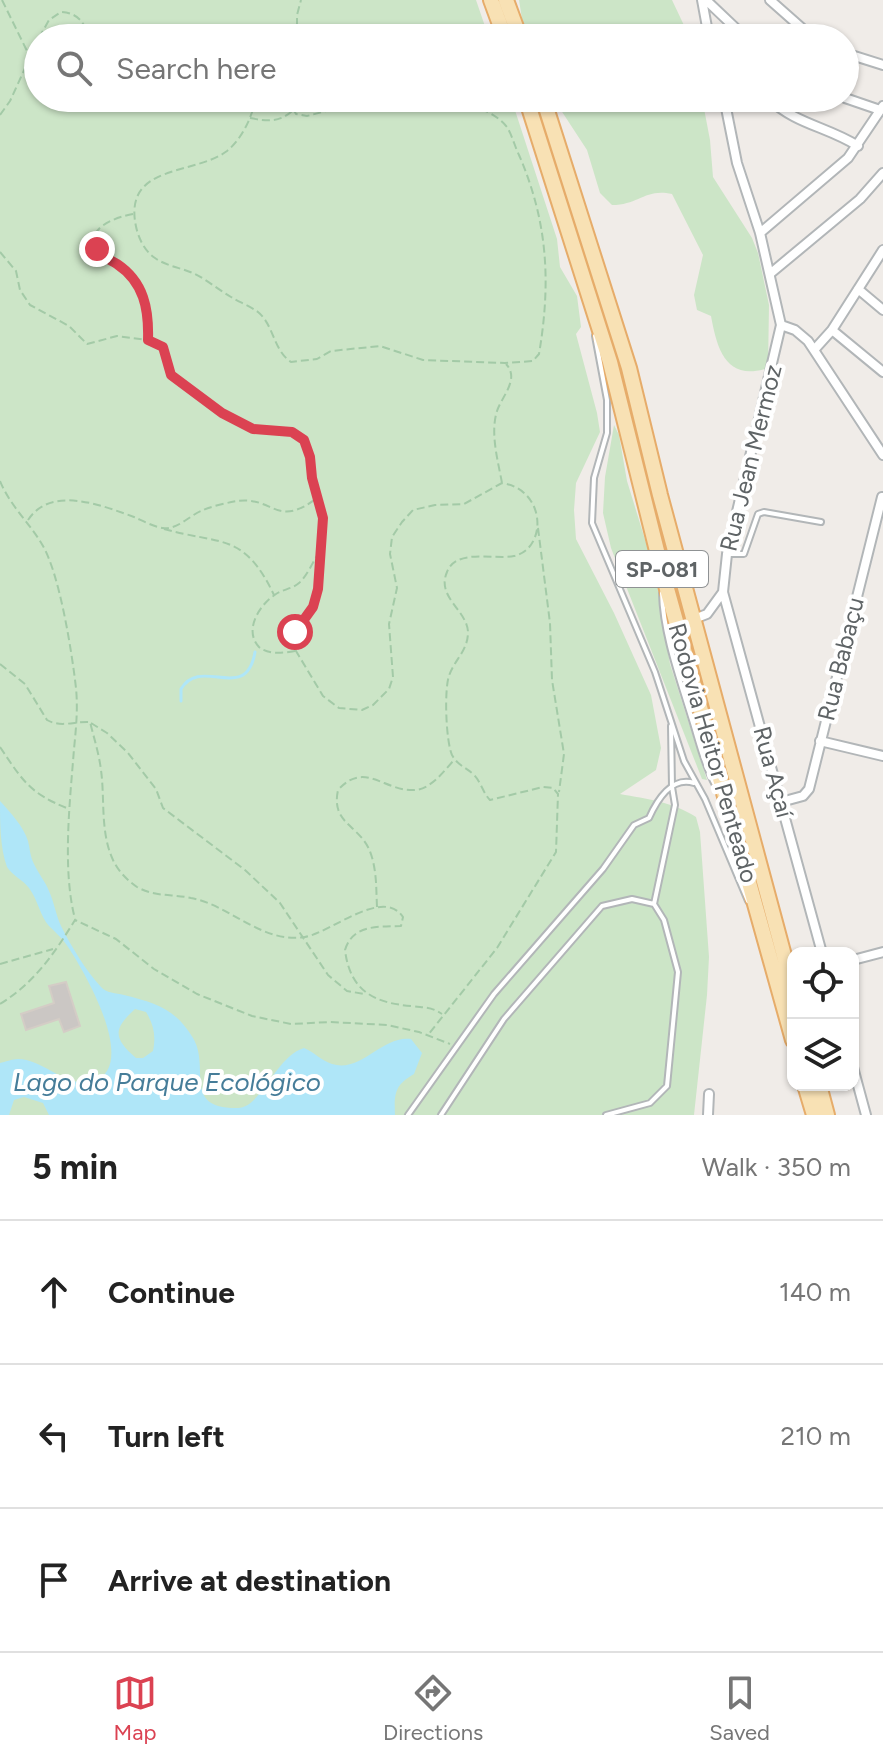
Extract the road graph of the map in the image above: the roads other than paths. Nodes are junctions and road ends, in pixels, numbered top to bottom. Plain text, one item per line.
1 (491, 0) edge
2 (506, 0) edge
3 (704, 0) edge
4 (770, 0) edge
5 (500, 24) edge
6 (515, 24) edge
7 (707, 24) edge
8 (731, 24) edge
9 (797, 24) edge
10 (859, 57) edge
11 (883, 65) edge
12 (859, 102) edge
13 (882, 108) edge
14 (530, 112) edge
15 (547, 112) edge
16 (727, 112) edge
17 (788, 112) edge
18 (858, 146) junction
19 (883, 173) edge
20 (760, 233) junction
21 (882, 255) edge
22 (771, 273) junction
23 (584, 279) junction
24 (858, 289) junction
25 (883, 310) edge
26 (781, 325) junction
27 (832, 330) junction
28 (814, 350) junction
29 (883, 372) edge
30 (883, 455) edge
31 (882, 497) edge
32 (821, 522) dead end
33 (727, 554) junction
34 (723, 592) junction
35 (694, 619) junction
36 (671, 722) junction
37 (820, 741) junction
38 (883, 756) edge
39 (697, 785) junction
40 (672, 787) junction
41 (781, 802) junction
42 (654, 904) junction
43 (764, 938) junction
44 (820, 947) edge
45 (883, 952) edge
46 (859, 958) edge
47 (787, 967) edge
48 (787, 1019) edge
49 (859, 1089) edge
50 (808, 1091) edge
51 (819, 1091) edge
52 (709, 1094) dead end
53 (819, 1112) edge
54 (408, 1115) edge
55 (441, 1115) edge
56 (606, 1115) edge
57 (708, 1115) edge
58 (866, 1115) edge

1 - 5 main road
2 - 6 main road
3 - 7 street
3 - 8 street
4 - 9 street
10 - 11 street
12 - 13 street
13 - 18 street
14 - 23 main road, Rodovia Heitor Penteado / SP-081
15 - 35 main road, Rodovia Heitor Penteado / SP-081
16 - 20 street
17 - 18 street
18 - 20 street
19 - 22 street
20 - 22 street
21 - 24 street
22 - 26 street
23 - 36 lane
23 - 43 main road, Rodovia Heitor Penteado / SP-081
24 - 25 street
24 - 27 street
26 - 28 street
26 - 33 street, Rua Jean Mermoz
27 - 28 street
27 - 29 street
28 - 30 street
31 - 37 street, Rua Babaçu
32 - 33 lane
33 - 34 street, Rua Jean Mermoz
34 - 35 street
34 - 41 street, Rua Açaí
35 - 47 main road, Rodovia Heitor Penteado / SP-081
36 - 39 lane
36 - 40 lane
37 - 38 street
37 - 41 street, Rua Babaçu
39 - 40 lane
39 - 43 lane
40 - 42 lane
40 - 54 lane
41 - 44 street, Rua Açaí
42 - 55 lane
42 - 56 lane
43 - 48 main road, Rodovia Heitor Penteado / SP-081
45 - 46 street
49 - 58 street
50 - 53 main road
51 - 53 main road
52 - 57 street

